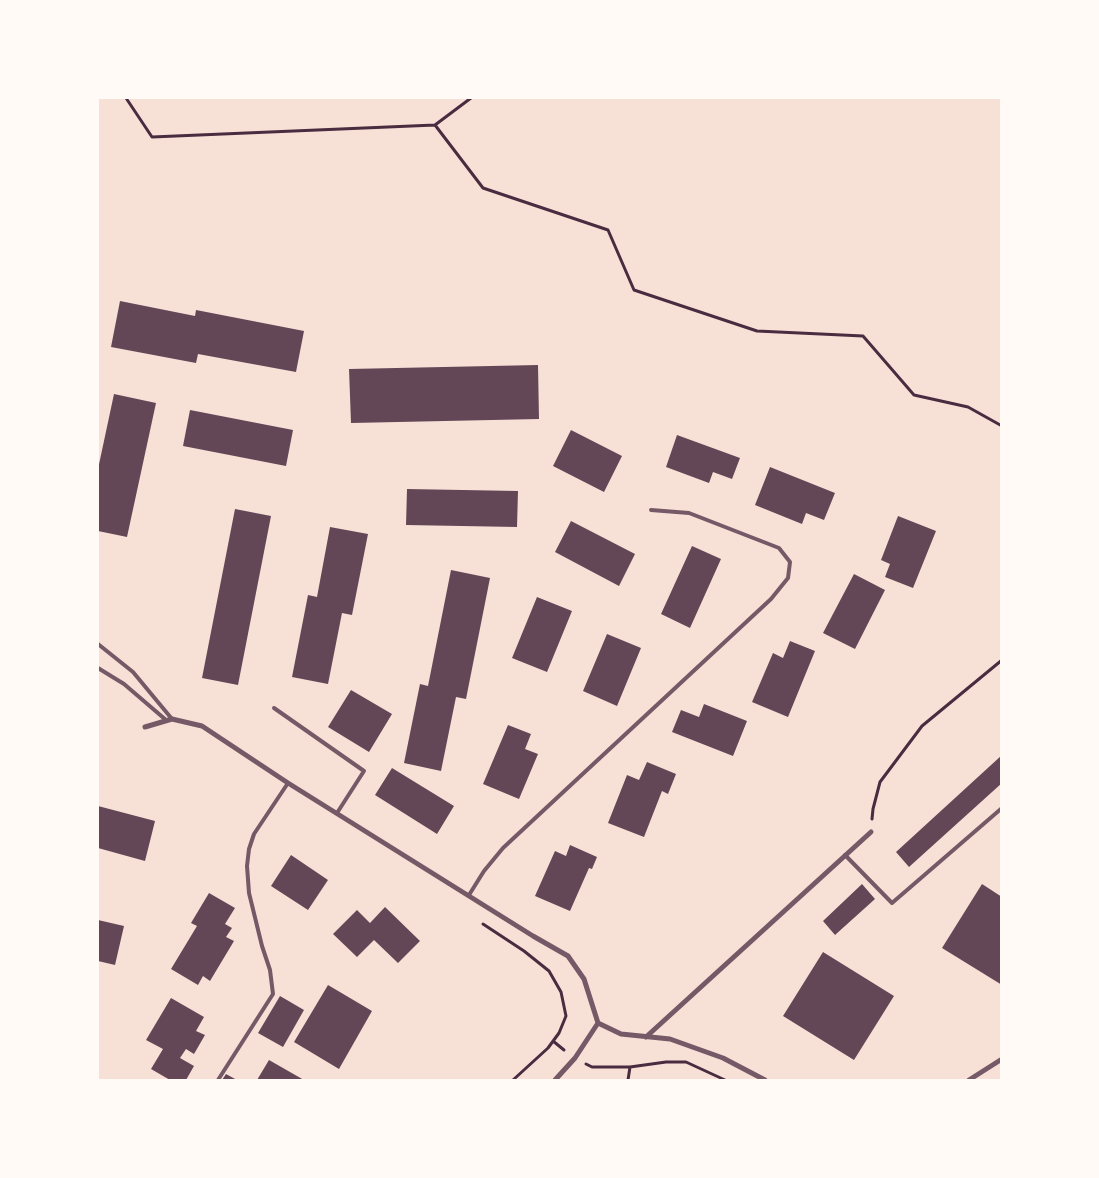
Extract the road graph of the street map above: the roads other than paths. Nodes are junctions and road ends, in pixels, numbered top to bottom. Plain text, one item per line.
1 (651, 510) dead end
2 (98, 644) edge
3 (98, 668) edge
4 (274, 708) dead end
5 (169, 719) junction
6 (145, 726) dead end
7 (288, 783) junction
8 (1002, 808) edge
9 (337, 814) junction
10 (871, 832) road end
11 (845, 855) junction
12 (469, 895) junction
13 (598, 1023) junction
14 (646, 1037) junction
15 (1002, 1059) edge
16 (218, 1080) edge
17 (555, 1080) edge
18 (765, 1080) edge
19 (969, 1080) edge

1 - 12 lane
2 - 5 lane
3 - 5 lane
4 - 9 lane
5 - 6 street
5 - 7 street
7 - 9 street
7 - 16 lane
8 - 11 lane
9 - 12 street
10 - 11 street
11 - 14 street
12 - 13 street
13 - 14 street
13 - 17 street
14 - 18 street
15 - 19 street

